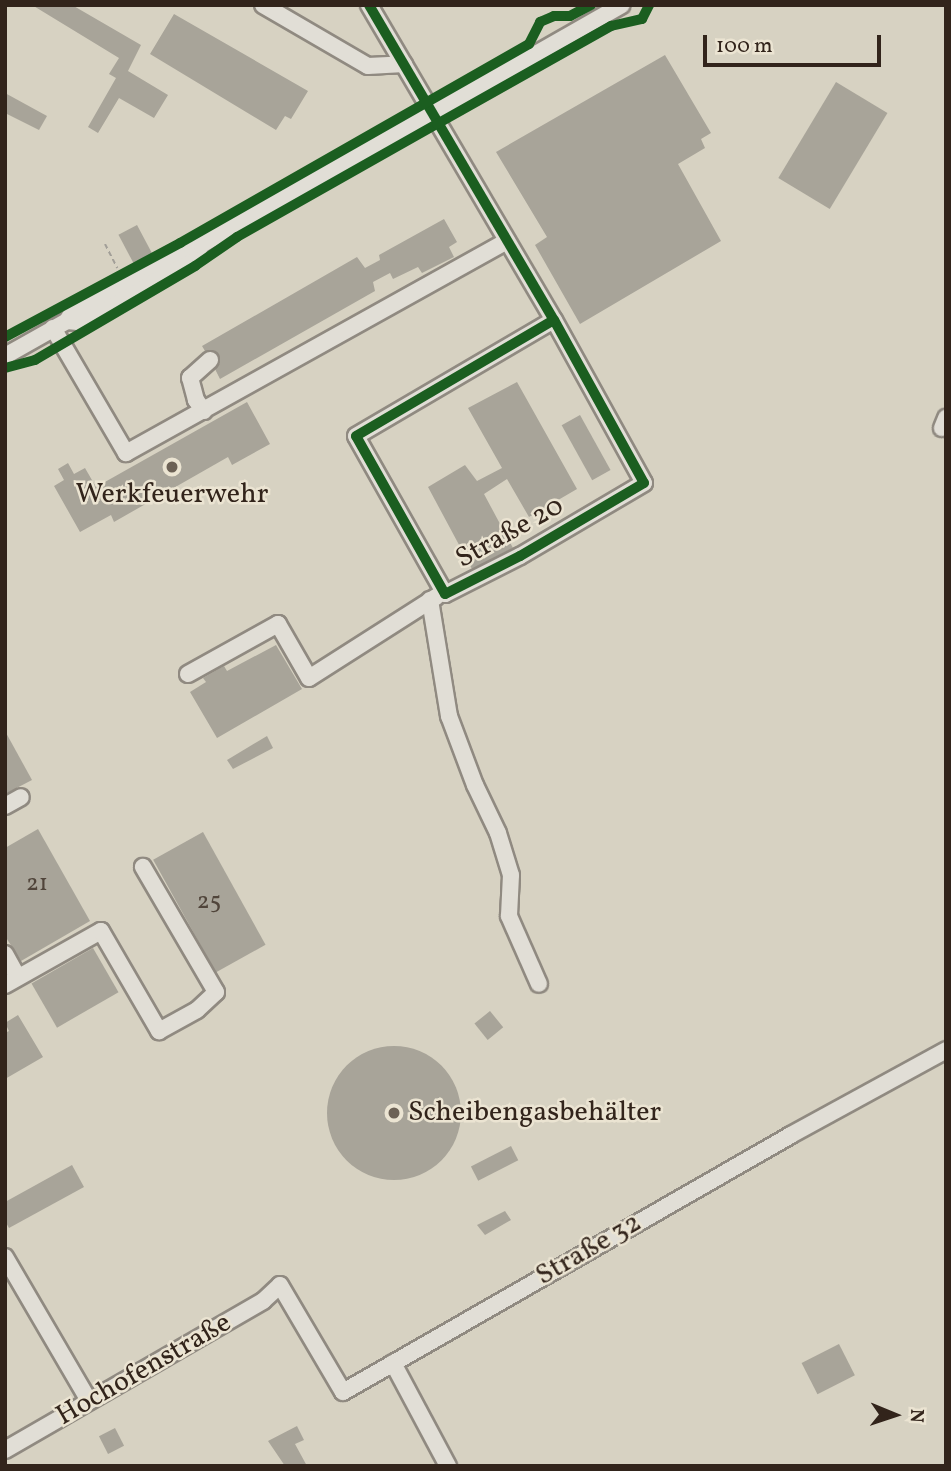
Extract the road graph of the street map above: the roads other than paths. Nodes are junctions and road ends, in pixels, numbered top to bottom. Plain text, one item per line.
1 (263, 5) edge
2 (369, 5) edge
3 (621, 5) edge
4 (404, 64) junction
5 (432, 111) junction
6 (507, 241) junction
7 (554, 320) junction
8 (60, 325) junction
9 (5, 356) edge
10 (210, 360) dead end
11 (204, 411) junction
12 (437, 597) junction
13 (188, 674) dead end
14 (20, 797) dead end
15 (5, 806) edge
16 (143, 867) dead end
17 (5, 954) edge
18 (12, 981) edge
19 (539, 985) dead end
20 (946, 1050) edge
21 (5, 1257) edge
22 (280, 1285) joint
23 (393, 1363) junction
24 (89, 1401) junction
25 (5, 1450) edge
26 (449, 1466) edge

1 - 4 street
2 - 4 street, Straße 20
3 - 5 street
4 - 5 street, Straße 20
5 - 6 street, Straße 20
5 - 8 street
6 - 7 street, Straße 20
6 - 11 street
7 - 12 street, Straße 20
7 - 12 street, Straße 20
8 - 9 street
8 - 11 street
10 - 11 street
12 - 13 street
12 - 19 street
14 - 15 street
16 - 18 street
17 - 18 street
20 - 23 street, Straße 32
21 - 24 street
22 - 23 street, Straße 32
22 - 24 street, Hochofenstraße
23 - 26 street
24 - 25 street, Hochofenstraße

